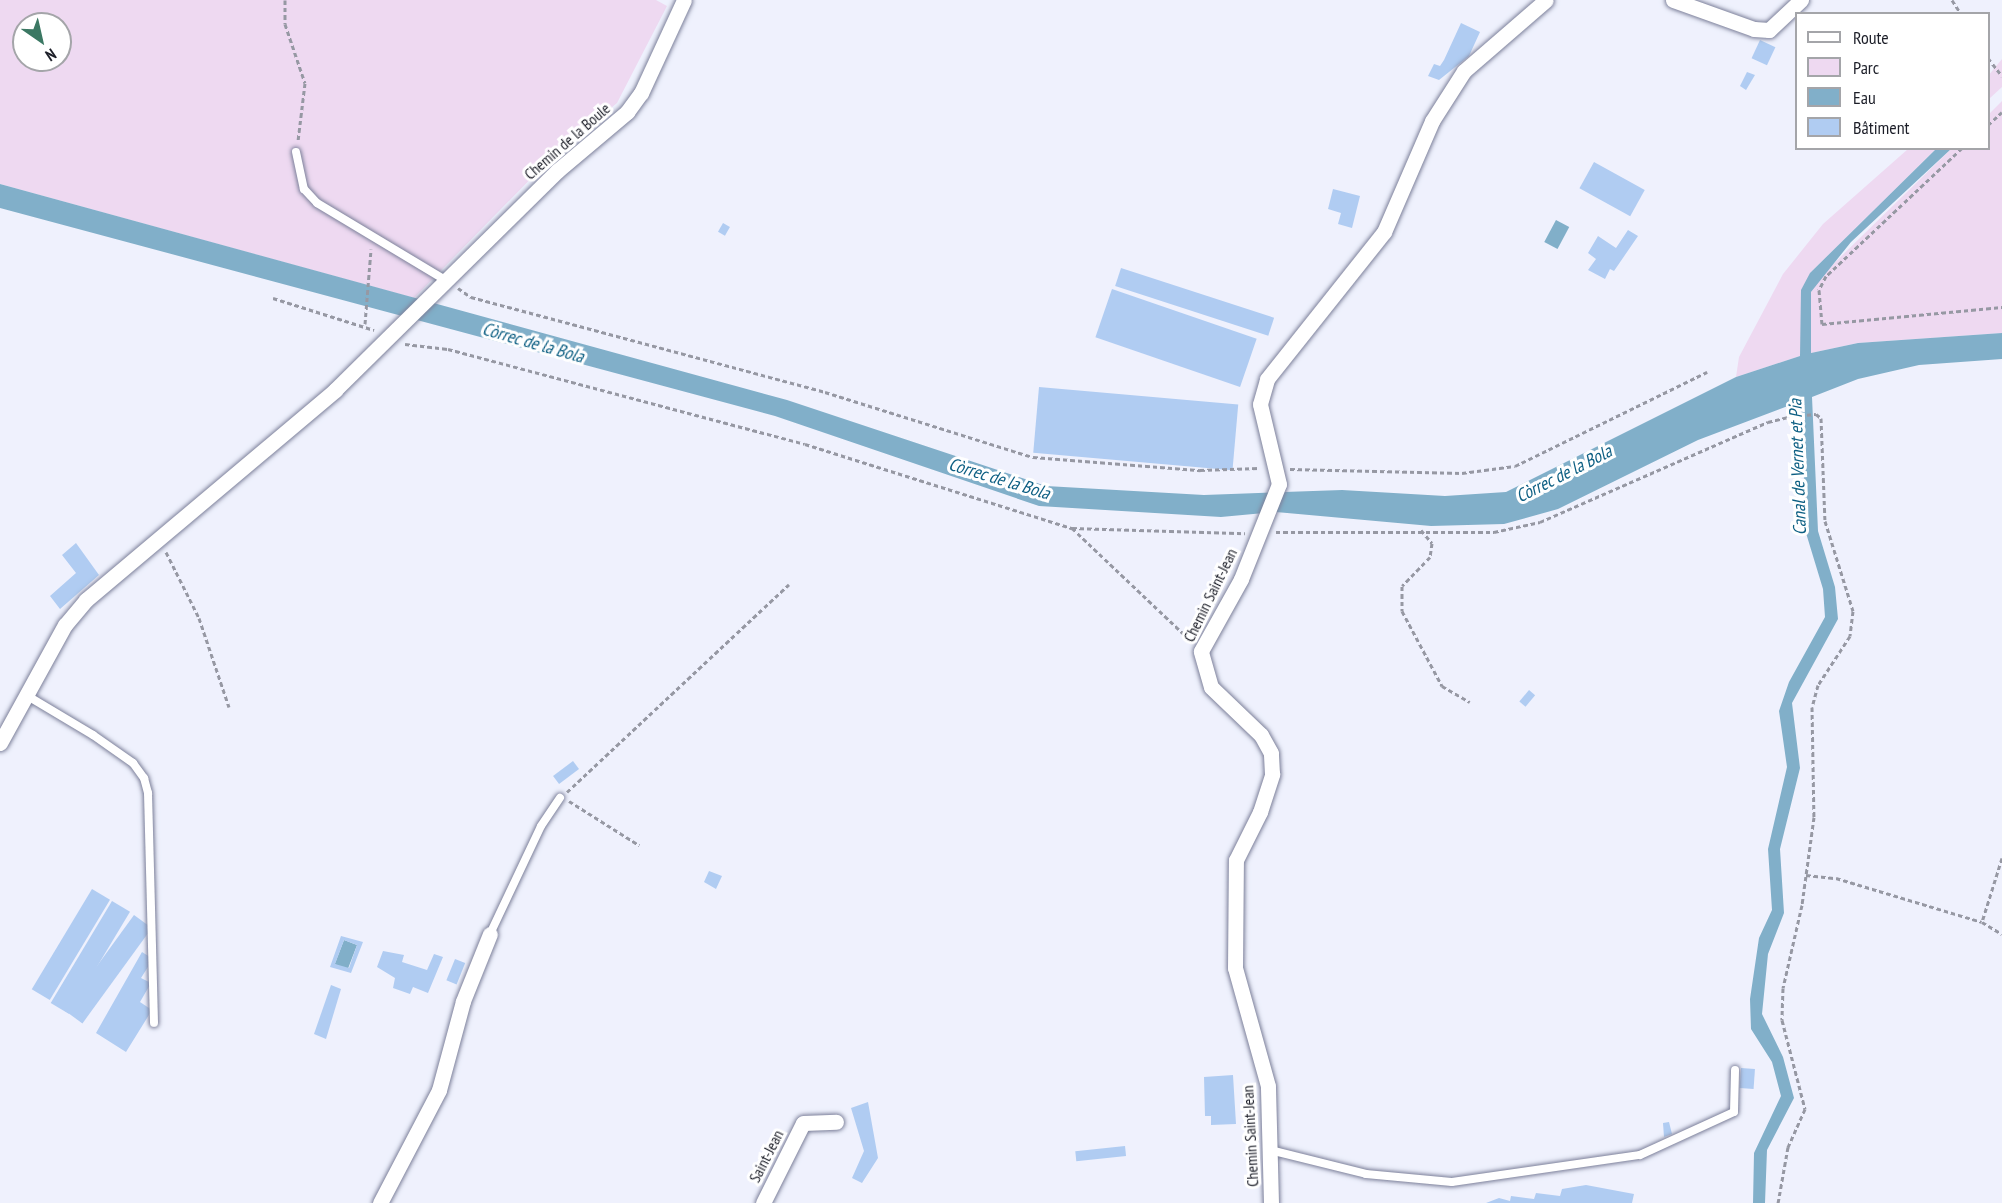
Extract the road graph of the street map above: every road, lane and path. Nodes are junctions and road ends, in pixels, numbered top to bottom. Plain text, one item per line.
1 (285, 0) edge
2 (684, 0) edge
3 (1546, 0) edge
4 (1673, 0) edge
5 (1801, 0) edge
6 (1990, 60) edge
7 (2002, 76) edge
8 (2002, 112) edge
9 (1990, 123) edge
10 (1960, 150) edge
11 (296, 152) joint
12 (372, 239) junction
13 (446, 284) junction
14 (273, 298) dead end
15 (2002, 307) edge
16 (364, 324) junction
17 (394, 336) junction
18 (1707, 372) dead end
19 (1278, 476) junction
20 (1072, 528) junction
21 (1421, 530) junction
22 (1258, 533) junction
23 (159, 536) junction
24 (789, 584) dead end
25 (1201, 651) junction
26 (26, 695) junction
27 (1470, 702) dead end
28 (229, 707) dead end
29 (0, 743) edge
30 (560, 798) junction
31 (639, 845) dead end
32 (2002, 858) edge
33 (1806, 875) junction
34 (1982, 922) junction
35 (490, 934) joint
36 (2002, 934) edge
37 (154, 1023) dead end
38 (1735, 1070) dead end
39 (836, 1122) dead end
40 (1270, 1150) junction
41 (380, 1203) edge
42 (763, 1203) edge
43 (1271, 1203) edge
44 (1778, 1203) edge

1 - 11 path
2 - 13 street, Chemin de la Boule
3 - 19 street
4 - 5 street
6 - 7 path
8 - 9 path
10 - 15 path
11 - 12 lane
12 - 13 lane
12 - 16 path
13 - 17 street, Chemin de la Boule
13 - 19 path
14 - 16 path
16 - 17 path
17 - 20 path
17 - 23 street, Chemin de la Boule
18 - 19 path
19 - 22 street, Chemin Saint-Jean
20 - 22 path
20 - 25 path
21 - 22 path
21 - 27 path
21 - 33 path
22 - 25 street, Chemin Saint-Jean
23 - 26 street, Chemin de la Boule
23 - 28 path
24 - 30 path
25 - 40 street, Chemin Saint-Jean
26 - 29 street, Chemin de la Boule
26 - 37 lane
30 - 31 path
30 - 35 lane
32 - 34 path
33 - 34 path
33 - 44 path
34 - 36 path
35 - 41 street
38 - 40 lane
39 - 42 street, Saint-Jean
40 - 43 street, Chemin Saint-Jean

